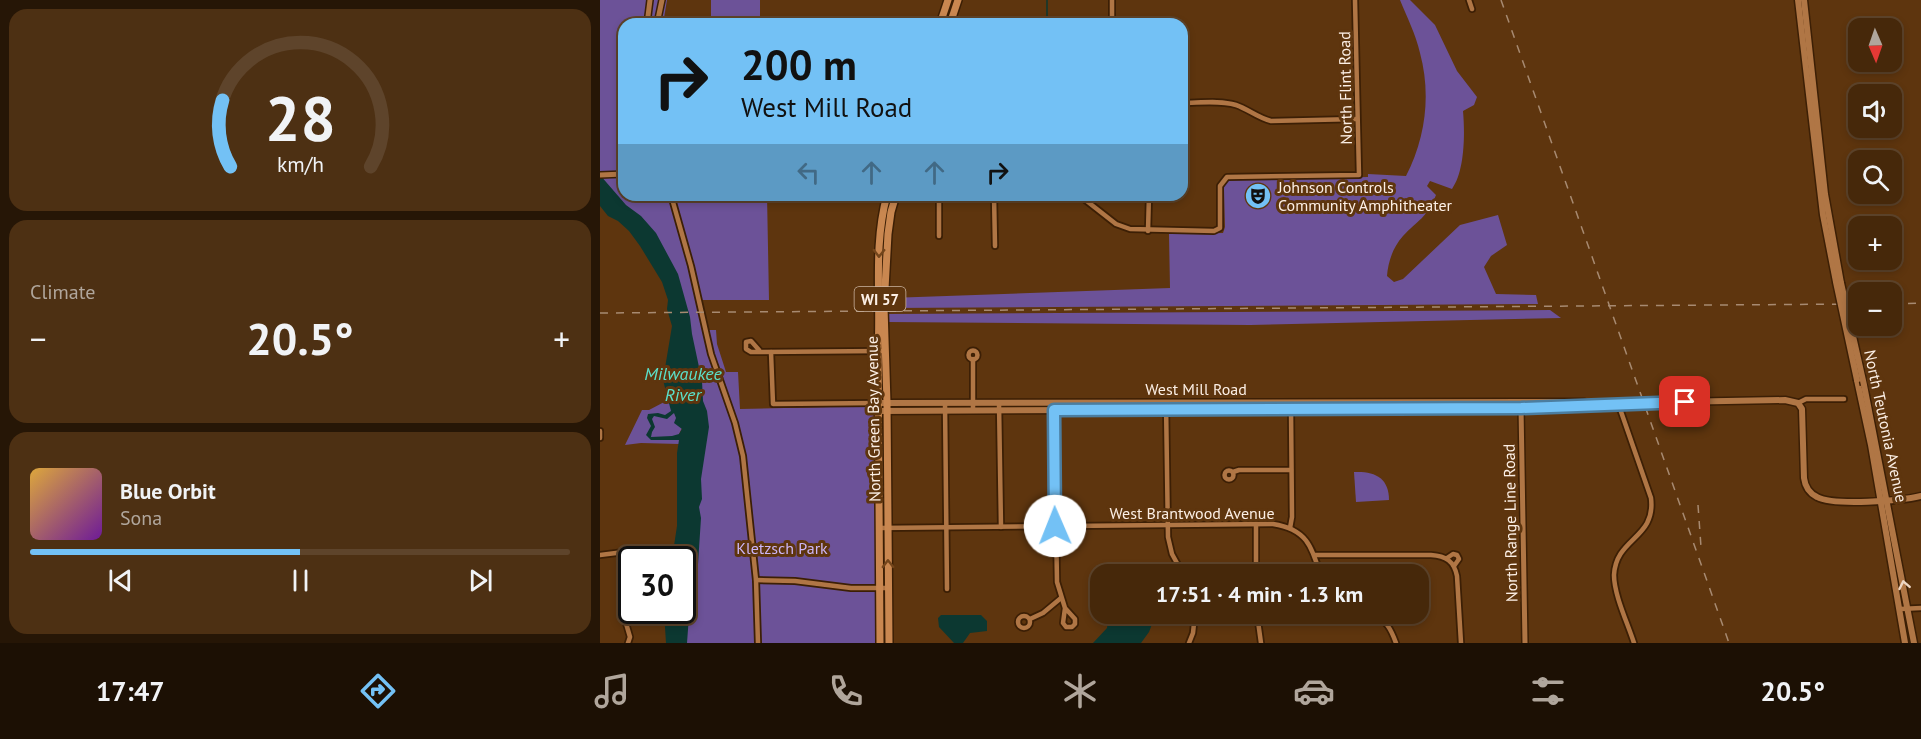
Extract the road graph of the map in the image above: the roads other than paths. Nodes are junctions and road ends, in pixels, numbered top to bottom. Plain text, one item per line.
1 (650, 0) edge
2 (662, 0) edge
3 (948, 0) edge
4 (958, 0) edge
5 (1112, 0) edge
6 (1354, 0) edge
7 (1469, 0) edge
8 (1798, 0) edge
9 (1804, 0) edge
10 (1472, 9) dead end
11 (648, 18) edge
12 (658, 18) edge
13 (942, 18) edge
14 (952, 18) edge
15 (1112, 18) edge
16 (1188, 103) edge
17 (1357, 119) junction
18 (618, 174) edge
19 (600, 175) edge
20 (673, 201) edge
21 (886, 201) edge
22 (894, 201) edge
23 (939, 201) edge
24 (994, 201) edge
25 (1087, 201) edge
26 (1149, 201) edge
27 (1148, 231) junction
28 (939, 236) dead end
29 (995, 246) dead end
30 (1839, 282) junction
31 (759, 350) dead end
32 (882, 351) junction
33 (771, 352) junction
34 (973, 359) dead end
35 (1844, 399) dead end
36 (1618, 404) junction
37 (1798, 404) junction
38 (1521, 405) junction
39 (1166, 406) junction
40 (1291, 406) junction
41 (878, 407) junction
42 (887, 407) junction
43 (945, 407) junction
44 (973, 407) junction
45 (999, 407) junction
46 (1054, 407) junction
47 (600, 431) edge
48 (600, 438) edge
49 (1291, 470) junction
50 (1233, 472) dead end
51 (1921, 496) edge
52 (1884, 500) junction
53 (1167, 524) junction
54 (1256, 524) junction
55 (1055, 526) junction
56 (888, 527) junction
57 (946, 527) junction
58 (1001, 527) junction
59 (879, 528) junction
60 (1290, 528) junction
61 (600, 555) edge
62 (1316, 555) junction
63 (1447, 558) junction
64 (1178, 564) edge
65 (1256, 564) edge
66 (1318, 564) edge
67 (1454, 566) junction
68 (756, 580) junction
69 (880, 588) junction
70 (888, 588) junction
71 (947, 589) dead end
72 (1060, 598) junction
73 (1065, 608) dead end
74 (1900, 609) junction
75 (1908, 609) junction
76 (1921, 609) edge
77 (1030, 619) dead end
78 (1195, 624) edge
79 (1258, 624) edge
80 (1388, 624) edge
81 (628, 643) edge
82 (758, 643) edge
83 (880, 643) edge
84 (889, 643) edge
85 (1189, 643) edge
86 (1261, 643) edge
87 (1396, 643) edge
88 (1461, 643) edge
89 (1525, 643) edge
90 (1634, 643) edge
91 (1905, 643) edge
92 (1914, 643) edge

1 - 11 street
2 - 12 street
3 - 13 main road
4 - 14 main road
5 - 15 street
6 - 17 street, North Flint Road
7 - 10 street
8 - 30 main road, North Teutonia Avenue
9 - 30 main road, North Teutonia Avenue
16 - 17 street
17 - 27 street, North Flint Road
18 - 19 street
20 - 68 street
21 -> 32 main road, North Green Bay Avenue / WI 57
22 - 32 main road, North Green Bay Avenue / WI 57
23 - 28 street
24 - 29 street
25 - 27 street
26 - 27 street
30 - 52 main road, North Teutonia Avenue, bridge
30 - 52 main road, North Teutonia Avenue, bridge
31 - 33 street
32 - 33 street
32 - 41 main road, North Green Bay Avenue / WI 57
32 - 42 main road, North Green Bay Avenue / WI 57
33 - 41 street, West Mill Road
34 - 44 street
35 - 37 street
36 - 37 main road, West Mill Road
36 - 38 main road, West Mill Road
36 - 90 street
37 - 52 main road
38 - 40 main road, West Mill Road
38 - 89 street, North Range Line Road
39 - 40 main road, West Mill Road
39 - 46 main road, West Mill Road
39 - 53 street
40 - 49 street
41 - 42 main road, West Mill Road
41 - 59 main road, North Green Bay Avenue / WI 57
42 - 43 main road, West Mill Road
42 - 56 main road, North Green Bay Avenue / WI 57
43 - 44 main road, West Mill Road
43 - 57 street
44 - 45 main road, West Mill Road
45 - 46 main road, West Mill Road
45 - 58 street
46 - 55 street
47 - 48 street
49 - 50 street
49 - 60 street
51 - 52 main road
52 - 74 main road, North Teutonia Avenue
75 -> 52 main road, North Teutonia Avenue
53 - 54 street, West Brantwood Avenue
53 - 55 street, West Brantwood Avenue
53 - 64 street
54 - 60 street, West Brantwood Avenue
54 - 65 street
55 - 58 street, West Brantwood Avenue
55 - 72 street
56 - 57 street, West Brantwood Avenue
56 - 59 street, West Brantwood Avenue
70 -> 56 main road, North Green Bay Avenue / WI 57
57 - 58 street, West Brantwood Avenue
57 - 71 street
59 - 69 main road, North Green Bay Avenue / WI 57
60 - 62 street
61 - 81 street
62 - 63 street
62 - 66 street
63 - 67 street
63 - 67 street
67 - 88 street
68 - 69 street
68 - 82 street
69 - 70 street
69 - 83 main road, North Green Bay Avenue / WI 57
70 - 84 main road, North Green Bay Avenue / WI 57
72 - 73 street
72 - 77 street
74 - 75 street
74 - 91 main road, North Teutonia Avenue
75 - 76 street
75 - 92 main road, North Teutonia Avenue
78 - 85 street
79 - 86 street
80 - 87 street

